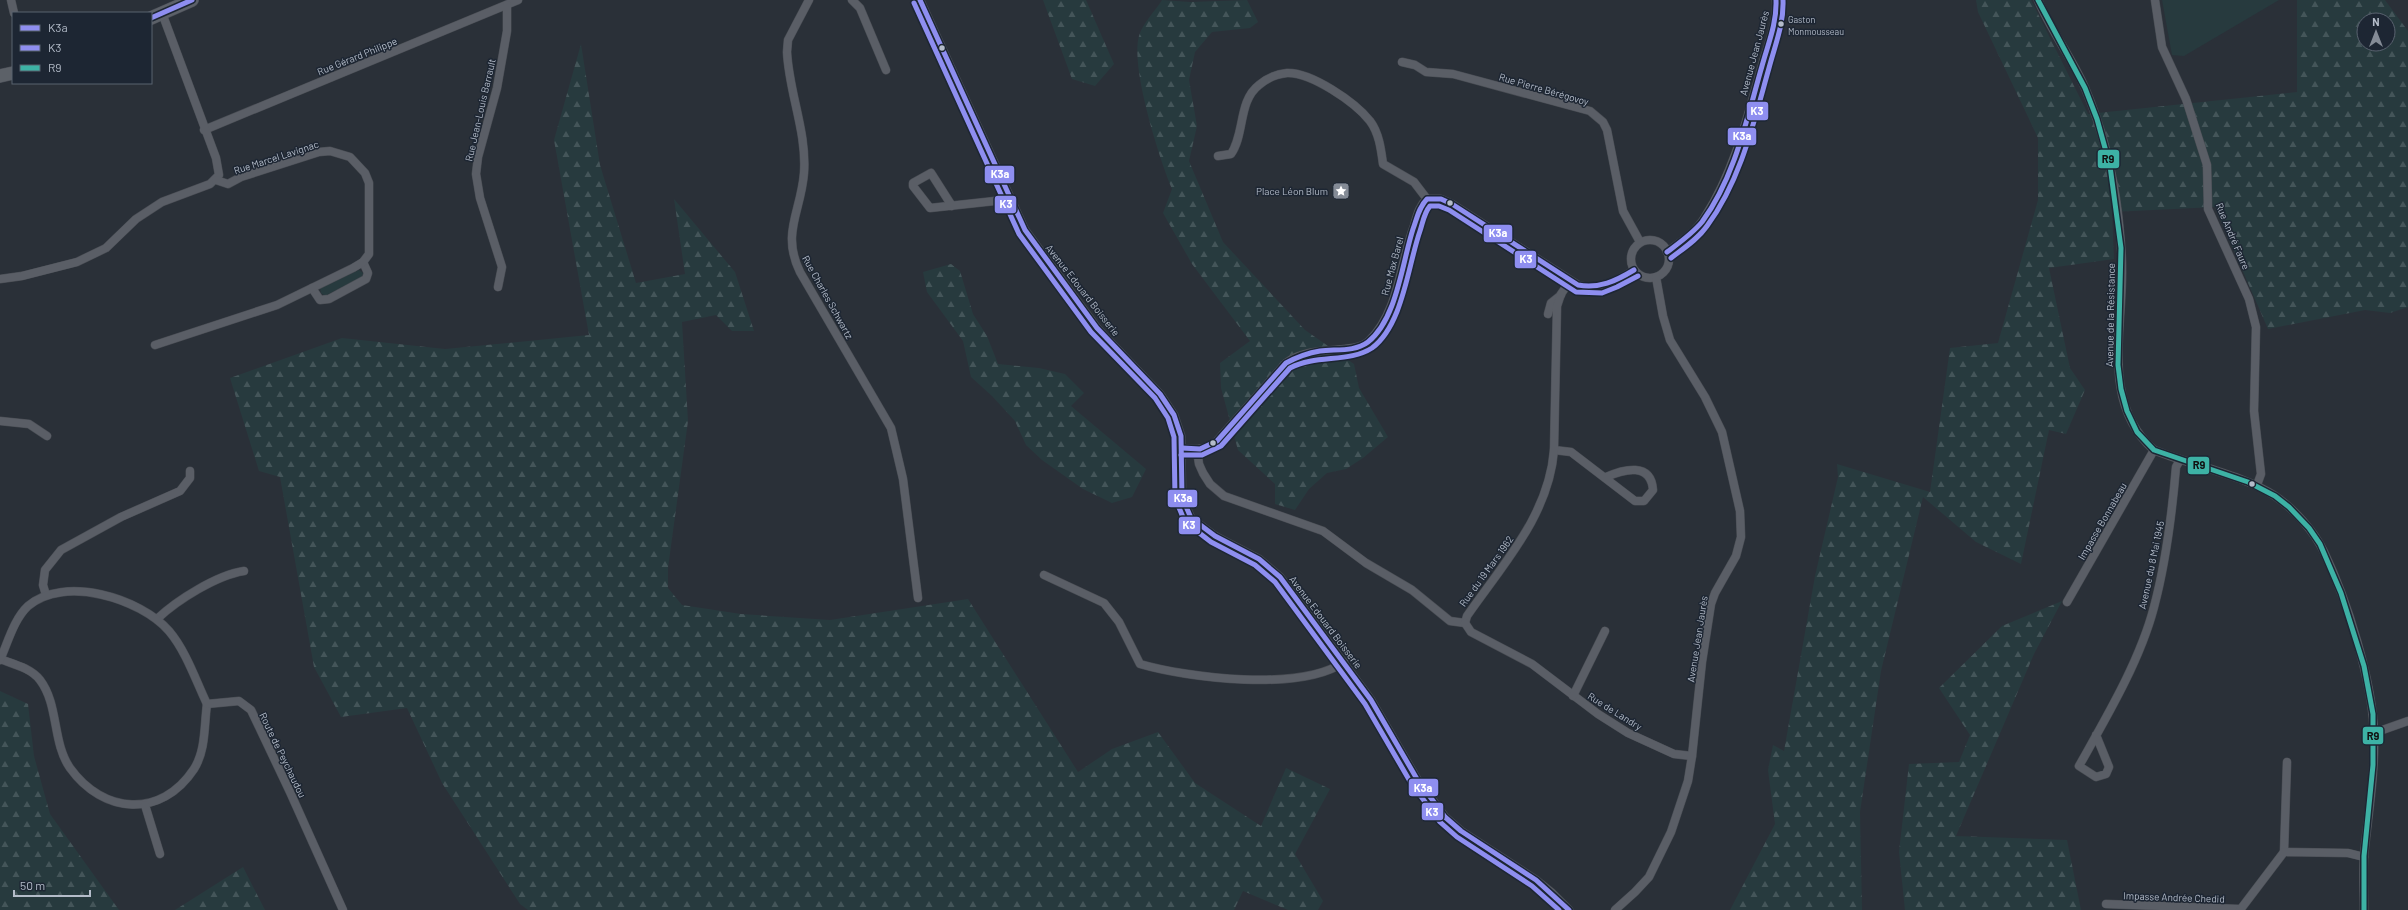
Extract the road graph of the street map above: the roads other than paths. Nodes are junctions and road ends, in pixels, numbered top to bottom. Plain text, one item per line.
1 (11, 0) edge
2 (192, 0) edge
3 (518, 0) edge
4 (809, 0) edge
5 (852, 0) edge
6 (920, 0) edge
7 (1776, 0) edge
8 (2038, 0) edge
9 (2154, 0) edge
10 (507, 5) junction
11 (14, 12) edge
12 (156, 16) edge
13 (1402, 62) dead end
14 (886, 70) dead end
15 (12, 73) edge
16 (0, 76) edge
17 (204, 130) junction
18 (1218, 156) dead end
19 (216, 180) junction
20 (1010, 198) junction
21 (1427, 199) junction
22 (952, 206) junction
23 (1640, 242) junction
24 (1667, 252) junction
25 (363, 262) junction
26 (1634, 270) junction
27 (1656, 277) junction
28 (0, 279) edge
29 (1570, 281) junction
30 (498, 287) dead end
31 (312, 288) junction
32 (1561, 294) junction
33 (1548, 314) dead end
34 (155, 345) dead end
35 (0, 421) edge
36 (47, 436) dead end
37 (1182, 448) junction
38 (1197, 450) junction
39 (1554, 450) junction
40 (2154, 450) junction
41 (2180, 460) junction
42 (190, 471) dead end
43 (1606, 478) junction
44 (2257, 485) junction
45 (244, 571) dead end
46 (1044, 575) dead end
47 (46, 595) junction
48 (918, 598) dead end
49 (2067, 602) dead end
50 (157, 619) junction
51 (1465, 623) junction
52 (1605, 631) dead end
53 (0, 659) edge
54 (1344, 662) junction
55 (1574, 696) junction
56 (207, 704) junction
57 (2408, 721) edge
58 (2374, 733) junction
59 (2096, 735) junction
60 (1692, 756) junction
61 (2287, 762) dead end
62 (145, 805) junction
63 (2284, 852) junction
64 (160, 854) dead end
65 (2364, 857) junction
66 (2106, 904) dead end
67 (2240, 909) edge
68 (343, 910) edge
69 (1569, 910) edge
70 (1614, 910) edge
71 (2364, 910) edge

1 - 11 street
2 - 12 main road
3 - 10 street, Rue Gérard Philippe
4 - 48 street, Rue Charles Schwartz
5 - 14 street
6 - 20 street, Avenue Edouard Boisserie
7 - 24 street, Avenue Jean Jaurès
8 - 40 street, Avenue de la Résistance
9 - 44 street, Rue André Faure
10 - 17 street, Rue Gérard Philippe
10 - 30 street, Rue Jean-Louis Barrault
12 - 17 street, Rue Marcel Lavignac
13 - 23 street, Rue Pierre Bérégovoy
15 - 16 main road
17 - 19 street, Rue Marcel Lavignac
18 - 21 street
19 - 25 street, Rue Marcel Lavignac
19 - 28 street
20 - 22 street
20 - 37 street, Avenue Edouard Boisserie
21 - 29 street
21 - 38 street, Rue Max Barel
22 - 22 street
23 - 24 street
23 - 26 street
24 - 27 street
25 - 31 street
25 - 31 street
26 - 27 street
26 - 29 street
27 - 60 street, Avenue Jean Jaurès
29 - 32 street, Rue du 19 Mars 1962
31 - 34 street
32 - 33 street
32 - 39 street, Rue du 19 Mars 1962
35 - 36 street
37 - 38 street
37 - 54 street, Avenue Edouard Boisserie
38 - 51 street, Rue du 19 Mars 1962
39 - 43 street
39 - 51 street, Rue du 19 Mars 1962
40 - 41 street, Avenue de la Résistance
40 - 49 street, Impasse Bonnabeau
41 - 44 street, Avenue de la Résistance
41 - 59 street, Avenue du 8 Mai 1945
42 - 47 street
43 - 43 street
44 - 58 street, Avenue de la Résistance
45 - 50 street
46 - 54 street
47 - 50 street
47 - 53 street
50 - 56 street
51 - 55 street, Rue de Landry
52 - 55 street, Rue de Landry
53 - 62 street
54 - 69 street, Avenue Edouard Boisserie
55 - 60 street, Rue de Landry
56 - 62 street
56 - 68 street, Route de Peychaudou
57 - 58 street
58 - 65 street, Avenue de la Résistance
59 - 59 street, Avenue du 8 Mai 1945
60 - 70 street, Avenue Jean Jaurès
61 - 63 street
62 - 64 street
63 - 65 street
63 - 67 street
65 - 71 street, Avenue de la Résistance
66 - 67 street, Impasse Andrée Chedid

